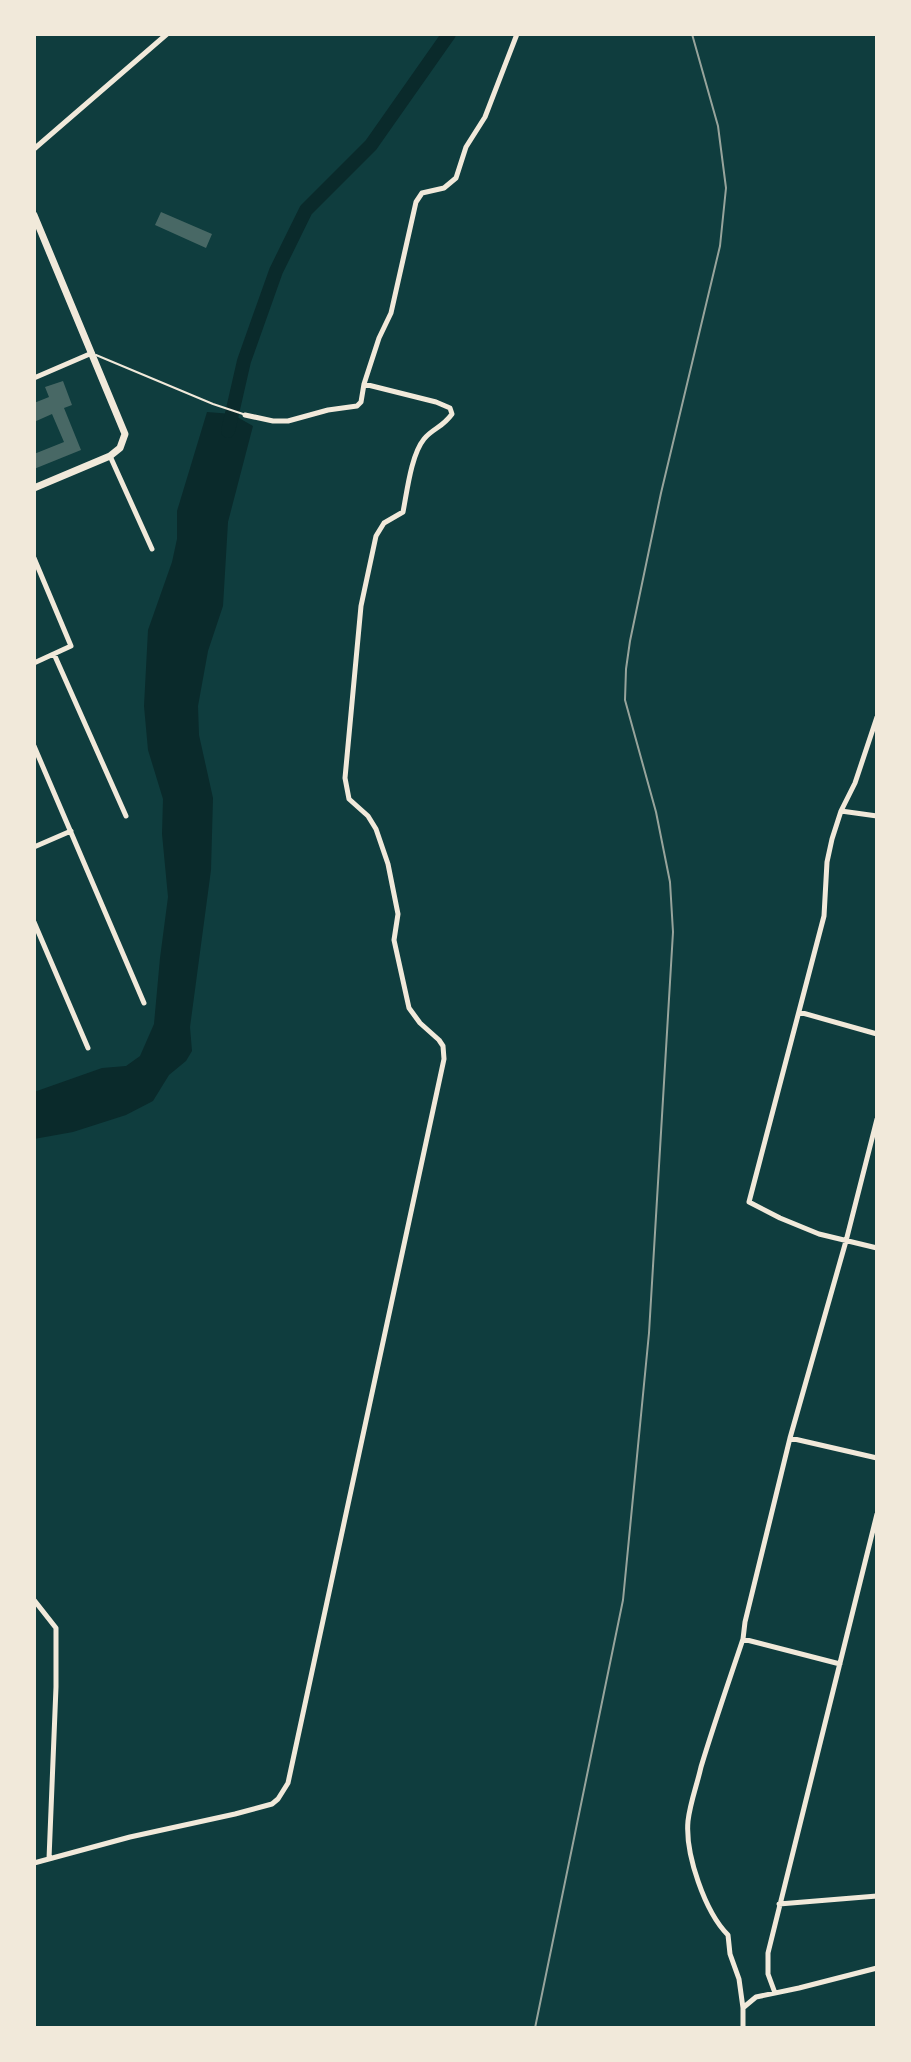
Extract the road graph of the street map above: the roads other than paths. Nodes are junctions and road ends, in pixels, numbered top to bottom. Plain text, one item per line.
1 (167, 34) edge
2 (517, 34) edge
3 (34, 149) edge
4 (34, 215) edge
5 (92, 353) junction
6 (34, 378) edge
7 (364, 384) junction
8 (245, 415) joint
9 (110, 456) junction
10 (34, 488) edge
11 (152, 549) dead end
12 (34, 558) edge
13 (54, 654) junction
14 (34, 663) edge
15 (877, 717) edge
16 (34, 746) edge
17 (841, 811) junction
18 (126, 816) dead end
19 (877, 816) edge
20 (71, 831) junction
21 (34, 847) edge
22 (34, 922) edge
23 (144, 1003) dead end
24 (799, 1012) junction
25 (877, 1034) edge
26 (88, 1048) dead end
27 (877, 1119) edge
28 (846, 1241) junction
29 (877, 1248) edge
30 (790, 1438) junction
31 (877, 1458) edge
32 (877, 1514) edge
33 (34, 1600) edge
34 (743, 1639) junction
35 (840, 1664) junction
36 (49, 1859) junction
37 (34, 1863) edge
38 (877, 1896) edge
39 (779, 1904) junction
40 (877, 1968) edge
41 (775, 1993) junction
42 (743, 2008) junction
43 (743, 2028) edge

1 - 3 street
2 - 7 street
4 - 5 main road
5 - 6 street
5 - 8 lane
5 - 9 main road
7 - 8 street
7 - 36 street
9 - 10 main road
9 - 11 street
12 - 13 street
13 - 14 street
13 - 18 street
15 - 17 street
16 - 20 street
17 - 19 street
17 - 24 street
20 - 21 street
20 - 23 street
22 - 26 street
24 - 25 street
24 - 28 street
27 - 28 street
28 - 29 street
28 - 30 street
30 - 31 street
30 - 34 street
32 - 35 street
33 - 36 street
34 - 35 street
34 - 42 street
35 - 39 street
36 - 37 street
38 - 39 street
39 - 41 street
40 - 41 street
41 - 42 street
42 - 43 street

